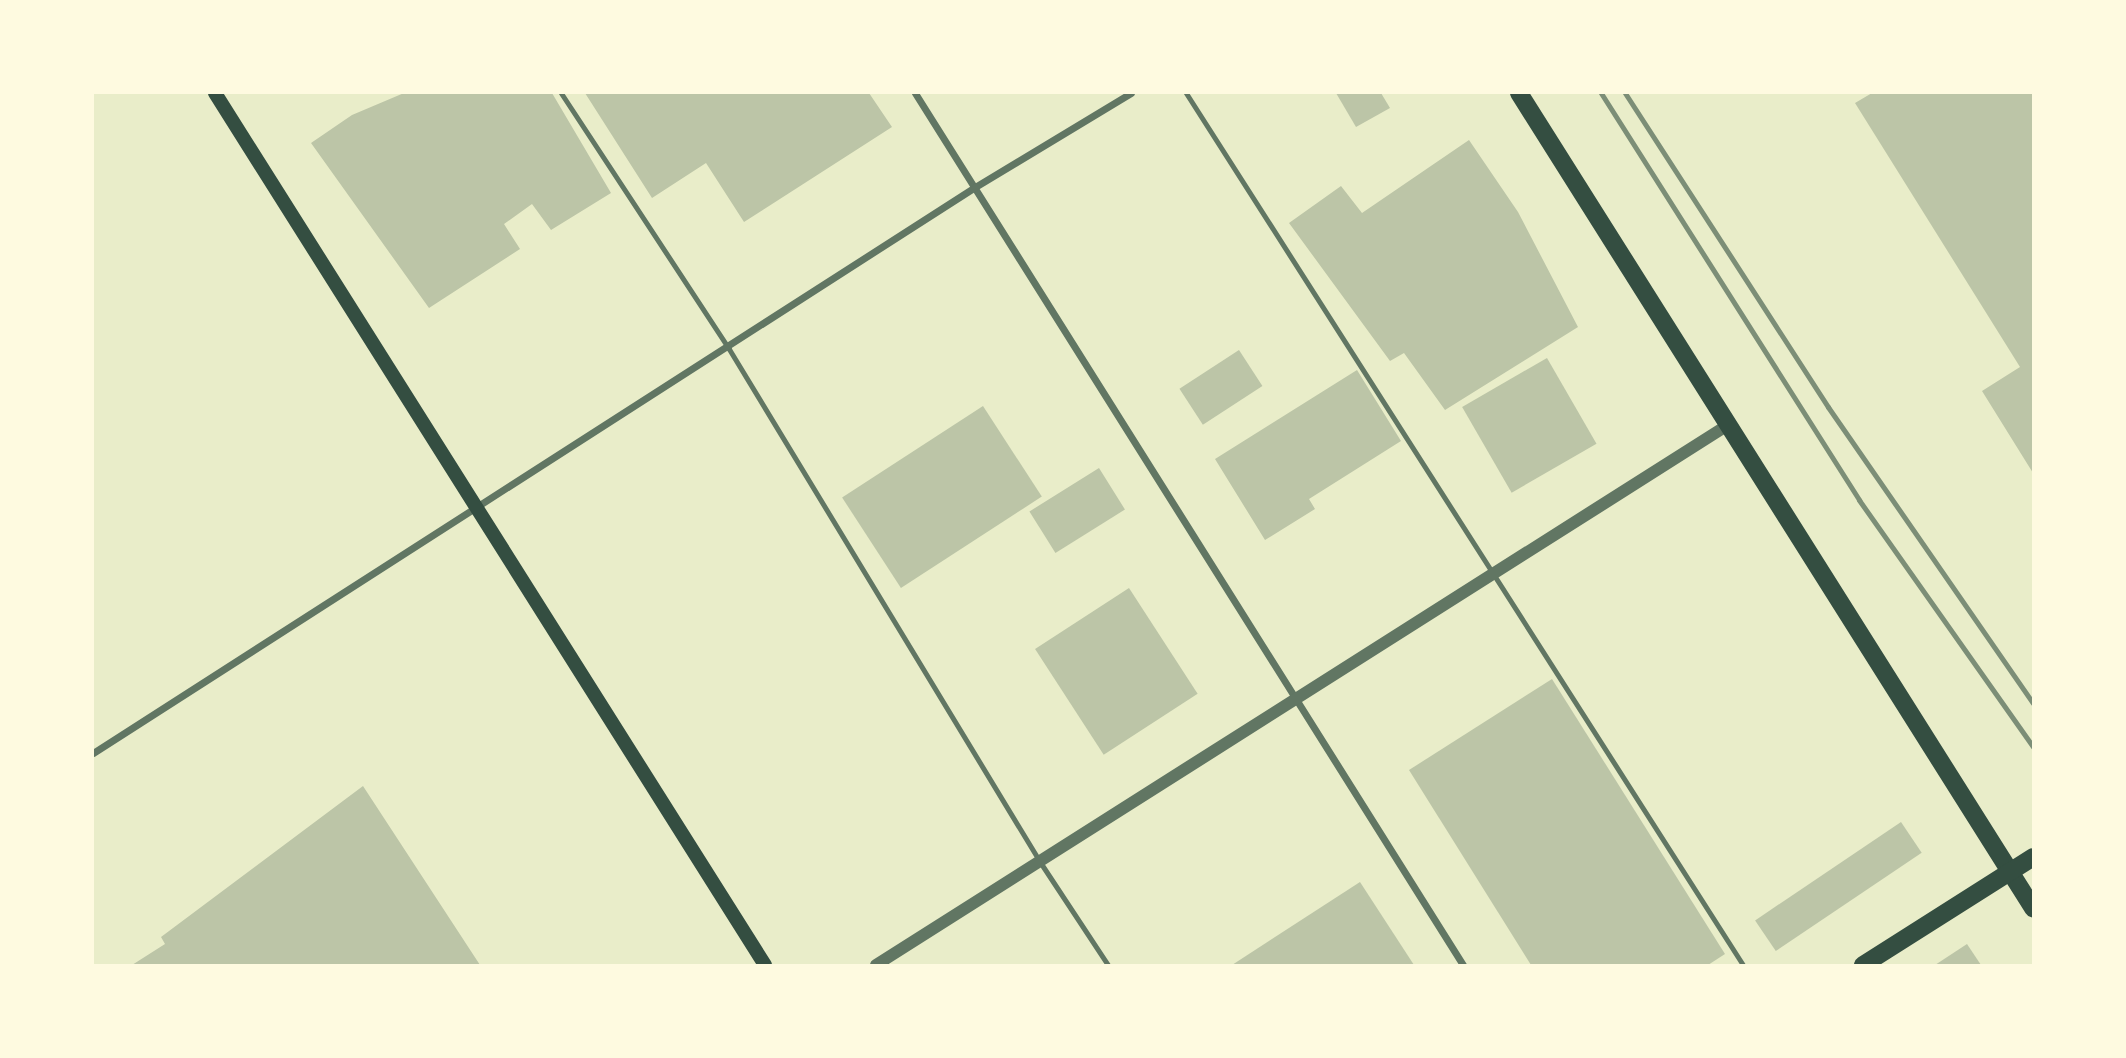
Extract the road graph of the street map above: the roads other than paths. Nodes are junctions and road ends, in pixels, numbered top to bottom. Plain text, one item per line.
1 (215, 93) edge
2 (561, 93) edge
3 (915, 93) edge
4 (1131, 93) edge
5 (1186, 93) edge
6 (1519, 93) edge
7 (975, 187) junction
8 (729, 349) junction
9 (1728, 425) junction
10 (477, 509) junction
11 (1491, 575) junction
12 (1296, 699) junction
13 (93, 752) edge
14 (2033, 857) edge
15 (1040, 862) junction
16 (2011, 872) junction
17 (2033, 908) edge
18 (765, 965) edge
19 (876, 965) edge
20 (1108, 965) edge
21 (1463, 965) edge
22 (1743, 965) edge
23 (1863, 965) edge

1 - 10 main road
2 - 8 lane
3 - 7 street
4 - 7 street
5 - 11 lane
6 - 9 main road
7 - 8 street
7 - 12 street
8 - 10 street
8 - 15 lane
9 - 11 street
9 - 16 main road
10 - 13 street
10 - 18 main road
11 - 12 street
11 - 22 lane
12 - 15 street
12 - 21 street
14 - 16 main road
15 - 19 street
15 - 20 lane
16 - 17 main road
16 - 23 main road

